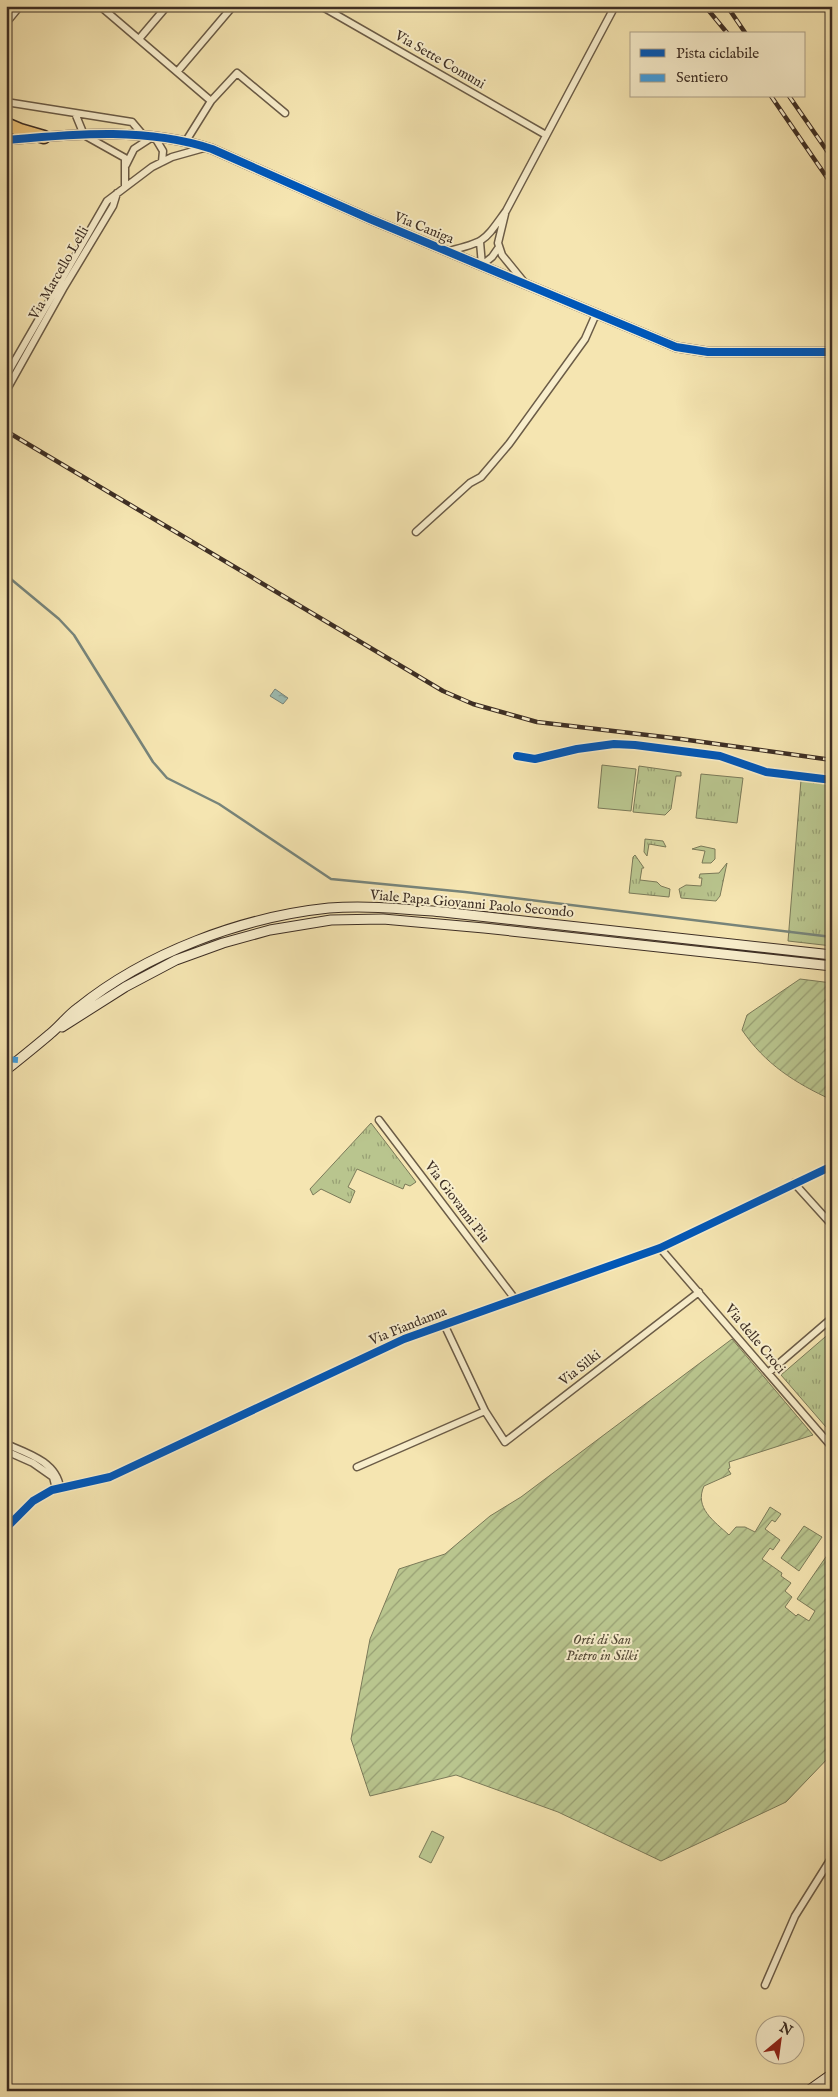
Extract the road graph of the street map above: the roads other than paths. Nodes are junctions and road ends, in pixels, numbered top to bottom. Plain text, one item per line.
1 (20, 6) edge
2 (100, 6) edge
3 (167, 6) edge
4 (233, 6) edge
5 (321, 6) edge
6 (615, 6) edge
7 (6, 23) edge
8 (139, 39) junction
9 (177, 72) junction
10 (211, 101) junction
11 (6, 102) edge
12 (75, 113) junction
13 (286, 113) dead end
14 (6, 124) edge
15 (84, 135) junction
16 (143, 135) junction
17 (546, 135) junction
18 (154, 136) junction
19 (44, 137) junction
20 (6, 140) edge
21 (186, 141) junction
22 (205, 147) junction
23 (162, 162) junction
24 (126, 165) junction
25 (125, 186) junction
26 (117, 192) junction
27 (506, 211) junction
28 (480, 242) junction
29 (499, 247) junction
30 (449, 251) junction
31 (482, 265) junction
32 (524, 283) junction
33 (596, 314) junction
34 (832, 352) edge
35 (6, 376) edge
36 (6, 391) edge
37 (416, 532) dead end
38 (517, 756) dead end
39 (832, 780) edge
40 (832, 955) edge
41 (832, 966) edge
42 (51, 1033) junction
43 (6, 1070) edge
44 (379, 1120) dead end
45 (832, 1166) edge
46 (794, 1183) junction
47 (832, 1225) edge
48 (660, 1248) junction
49 (698, 1292) junction
50 (515, 1299) junction
51 (832, 1318) edge
52 (444, 1324) junction
53 (768, 1374) junction
54 (485, 1411) junction
55 (6, 1444) edge
56 (832, 1447) edge
57 (6, 1451) edge
58 (357, 1467) dead end
59 (58, 1488) junction
60 (6, 1528) edge
61 (832, 1857) edge
62 (765, 1985) dead end
63 (832, 2074) edge
64 (832, 2086) edge
65 (808, 2091) edge
66 (824, 2091) edge

1 - 7 street
2 - 8 street
3 - 8 street
4 - 9 street
5 - 17 street, Via Sette Comuni
6 - 17 street
8 - 9 street
9 - 10 street
10 - 13 street
10 - 21 street
11 - 12 street
12 - 15 street
12 - 16 street
14 - 19 highway
15 - 16 main road, Via Caniga
15 - 19 main road, Via Caniga
15 - 24 street
16 - 18 main road, Via Caniga
17 - 27 street
18 - 21 main road, Via Caniga
18 - 23 street
18 - 24 street
19 - 20 main road, Via Caniga
21 - 22 main road, Via Caniga
22 - 23 street, Via Marcello Lelli
22 - 30 main road, Via Caniga
23 - 25 street, Via Marcello Lelli
24 - 25 street
25 - 26 street, Via Marcello Lelli
26 - 35 street, Via Marcello Lelli
26 - 36 street, Via Marcello Lelli
27 - 28 street
27 - 29 street
28 - 30 street
28 - 31 street
29 - 31 street
29 - 32 street
30 - 31 main road, Via Caniga
31 - 32 main road, Via Caniga
32 - 33 main road, Via Caniga
33 - 34 main road, Via Caniga
33 - 37 street
38 - 39 street
40 - 42 main road, Viale Papa Giovanni Paolo Secondo
41 - 42 main road, Viale Papa Giovanni Paolo Secondo
42 - 43 main road, Viale Papa Giovanni Paolo Secondo
44 - 50 street, Via Giovanni Piu
45 - 46 street, Via Piandanna
46 - 47 street
46 - 48 street, Via Piandanna
48 - 49 street, Via delle Croci
48 - 50 street, Via Piandanna
49 - 53 street, Via delle Croci
49 - 54 street, Via Silki
50 - 52 street, Via Piandanna
51 - 53 street
52 - 54 street, Via Silki
52 - 59 street, Via Piandanna
53 - 56 street, Via delle Croci
54 - 58 street
55 - 59 street
57 - 59 street
59 - 60 street, Via Piandanna
61 - 62 street
63 - 65 main road
64 - 66 main road

